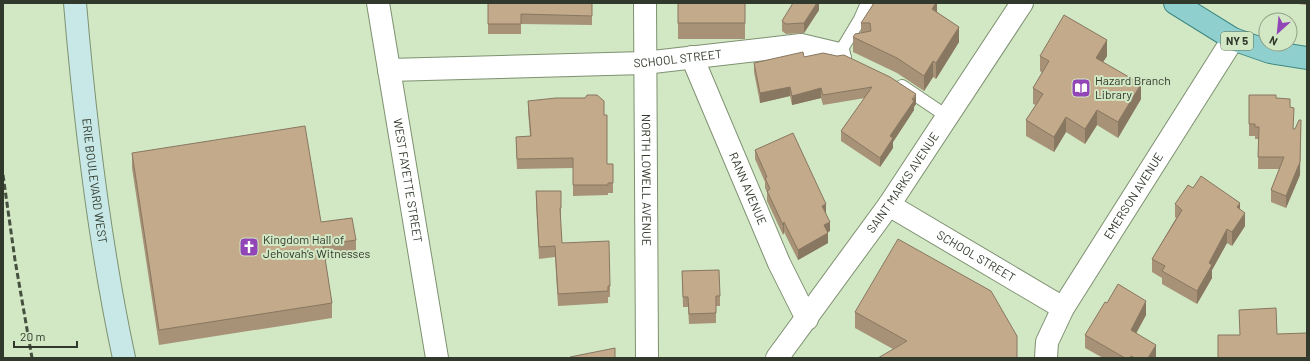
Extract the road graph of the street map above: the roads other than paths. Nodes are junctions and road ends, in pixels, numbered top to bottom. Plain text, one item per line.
1 (75, 3) edge
2 (378, 3) edge
3 (645, 3) edge
4 (866, 3) edge
5 (1022, 3) edge
6 (1175, 3) edge
7 (1233, 39) junction
8 (692, 57) junction
9 (846, 57) joint
10 (1307, 58) edge
11 (644, 63) junction
12 (389, 70) junction
13 (894, 80) edge
14 (948, 117) junction
15 (889, 205) junction
16 (1063, 308) junction
17 (807, 319) junction
18 (124, 358) edge
19 (436, 358) edge
20 (647, 358) edge
21 (777, 358) edge
22 (1046, 358) edge

1 - 18 main road, ERIE BOULEVARD WEST
2 - 12 street, WEST FAYETTE STREET
3 - 11 street, NORTH LOWELL AVENUE
4 - 9 lane
5 - 14 street, SAINT MARKS AVENUE
6 - 7 main road, NY 5
7 - 10 main road, NY 5
7 - 16 street, EMERSON AVENUE
8 - 9 street, SCHOOL STREET
8 - 11 street, SCHOOL STREET
8 - 17 street, RANN AVENUE
11 - 12 street, SCHOOL STREET
11 - 20 street, NORTH LOWELL AVENUE
12 - 19 street, WEST FAYETTE STREET
13 - 14 lane
14 - 15 street, SAINT MARKS AVENUE
15 - 16 street, SCHOOL STREET
15 - 17 street, SAINT MARKS AVENUE
16 - 22 street, EMERSON AVENUE
17 - 21 street, SAINT MARKS AVENUE

